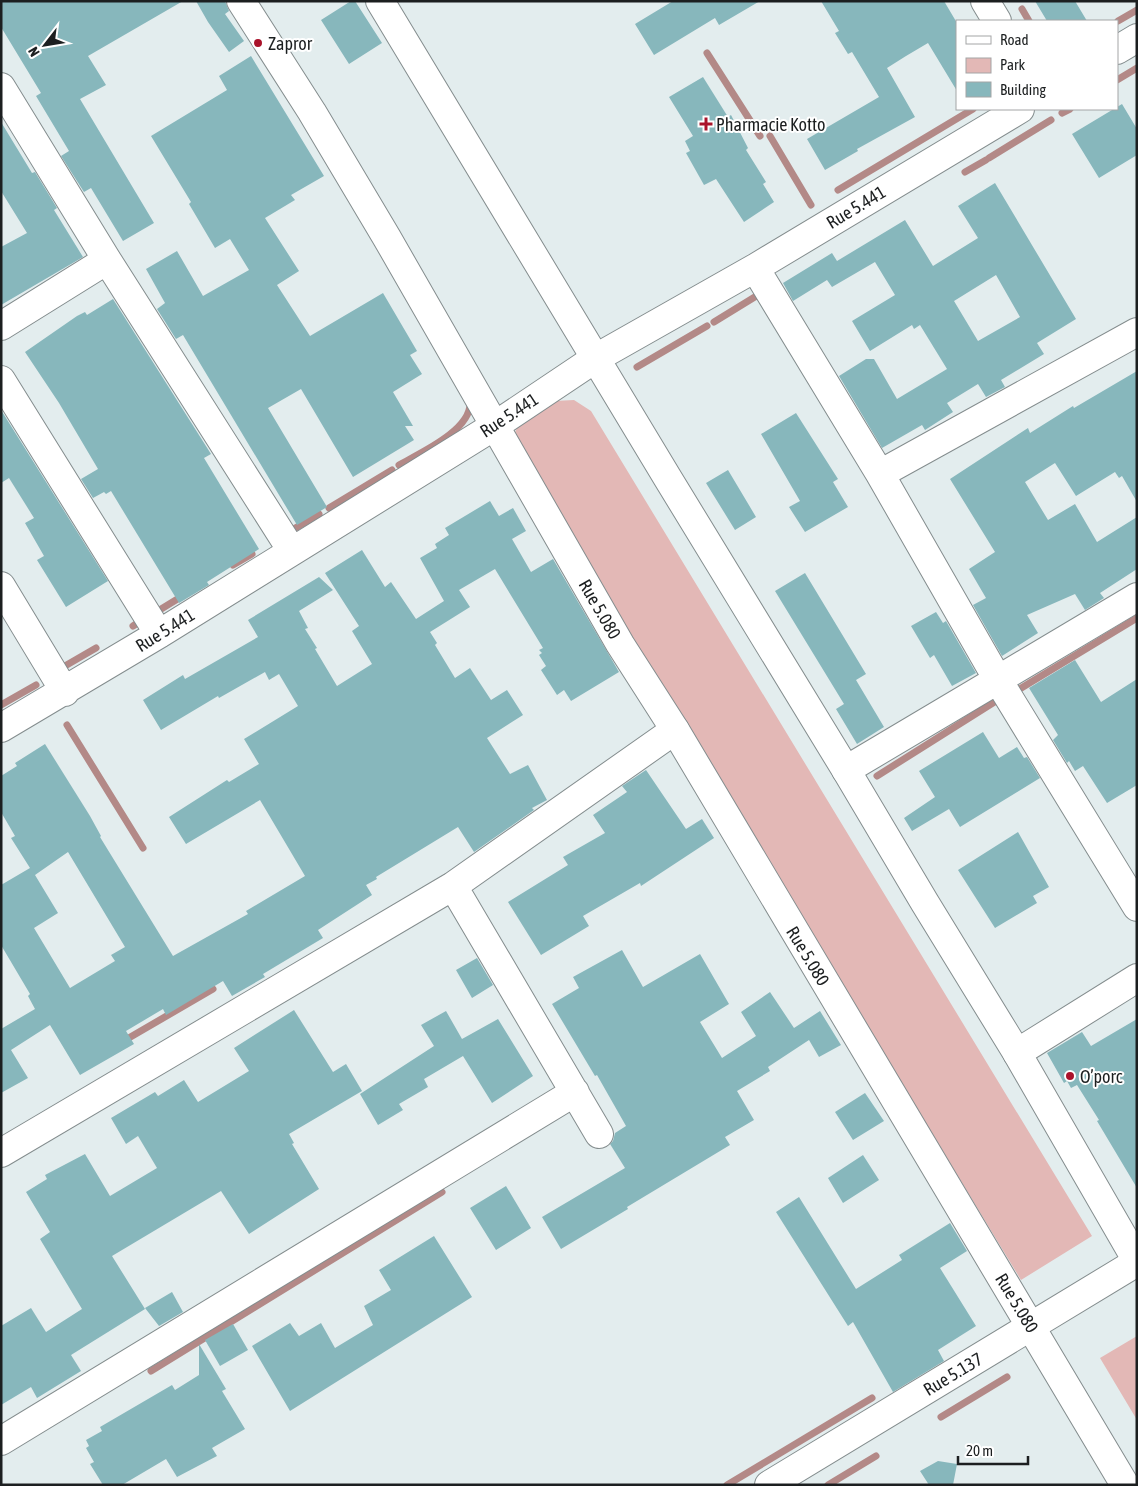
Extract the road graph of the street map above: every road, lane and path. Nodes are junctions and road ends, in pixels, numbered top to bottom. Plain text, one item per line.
1 (241, 1) edge
2 (380, 1) edge
3 (985, 1) edge
4 (996, 20) edge
5 (1137, 38) edge
6 (1118, 49) edge
7 (1, 87) edge
8 (1018, 110) edge
9 (107, 260) junction
10 (755, 268) junction
11 (1, 326) edge
12 (1137, 332) edge
13 (596, 358) junction
14 (1, 380) edge
15 (496, 424) junction
16 (880, 474) junction
17 (292, 551) junction
18 (1, 586) edge
19 (1137, 596) edge
20 (159, 634) junction
21 (998, 680) junction
22 (64, 692) junction
23 (1, 728) edge
24 (675, 730) junction
25 (846, 770) junction
26 (453, 886) junction
27 (1137, 907) edge
28 (1137, 978) edge
29 (1017, 1053) junction
30 (574, 1092) junction
31 (599, 1134) dead end
32 (1, 1153) edge
33 (1137, 1262) edge
34 (1031, 1327) junction
35 (1, 1441) edge
36 (769, 1485) edge
37 (1125, 1485) edge

1 - 15 street, Rue 5.080
2 - 13 street
3 - 4 street
5 - 6 street
7 - 9 street
8 - 10 street, Rue 5.441
9 - 11 street
9 - 17 street
10 - 13 street, Rue 5.441
10 - 16 street
12 - 16 street
13 - 15 street, Rue 5.441
13 - 25 street
14 - 20 street
15 - 17 street, Rue 5.441
15 - 24 street, Rue 5.080
16 - 21 street
17 - 20 street, Rue 5.441
18 - 22 street
19 - 21 street
20 - 22 street, Rue 5.441
21 - 25 street
21 - 27 street
22 - 23 street, Rue 5.441
24 - 26 street
24 - 34 street, Rue 5.080
25 - 29 street
26 - 30 street
26 - 32 street
28 - 29 street
29 - 33 street
30 - 31 street
30 - 35 street
33 - 34 street, Rue 5.137
34 - 36 street, Rue 5.137
34 - 37 street, Rue 5.080

